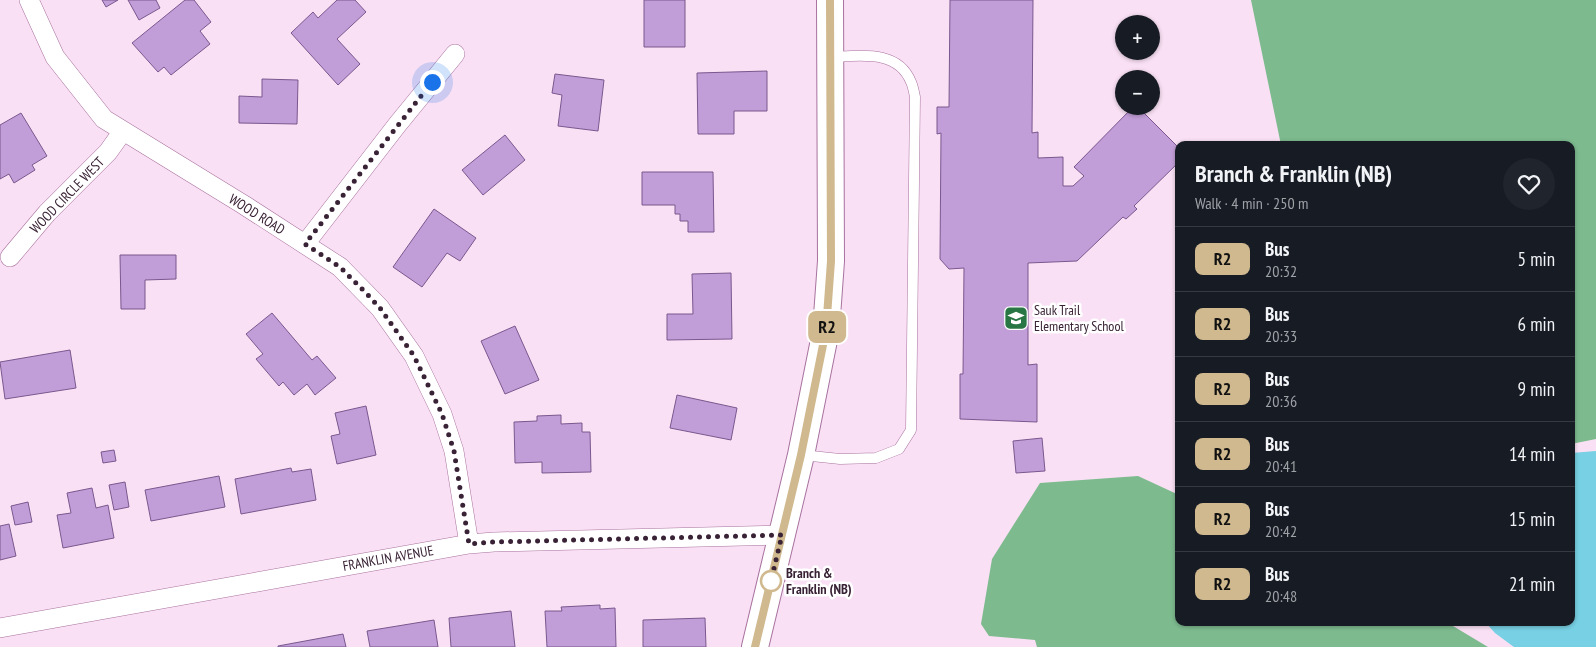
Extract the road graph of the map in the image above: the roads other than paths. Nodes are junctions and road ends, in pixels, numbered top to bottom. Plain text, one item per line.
1 (29, 0) edge
2 (830, 0) edge
3 (455, 54) dead end
4 (830, 56) junction
5 (123, 131) junction
6 (305, 244) junction
7 (10, 257) dead end
8 (801, 455) junction
9 (782, 535) junction
10 (469, 544) junction
11 (0, 628) edge
12 (755, 647) edge

1 - 5 street, WOOD ROAD
2 - 4 street
3 - 6 street
4 - 8 street
4 - 8 lane
5 - 6 street, WOOD ROAD
5 - 7 street, WOOD CIRCLE WEST
6 - 10 street, WOOD ROAD
8 - 9 street
9 - 10 street, FRANKLIN AVENUE
9 - 12 street
10 - 11 street, FRANKLIN AVENUE

